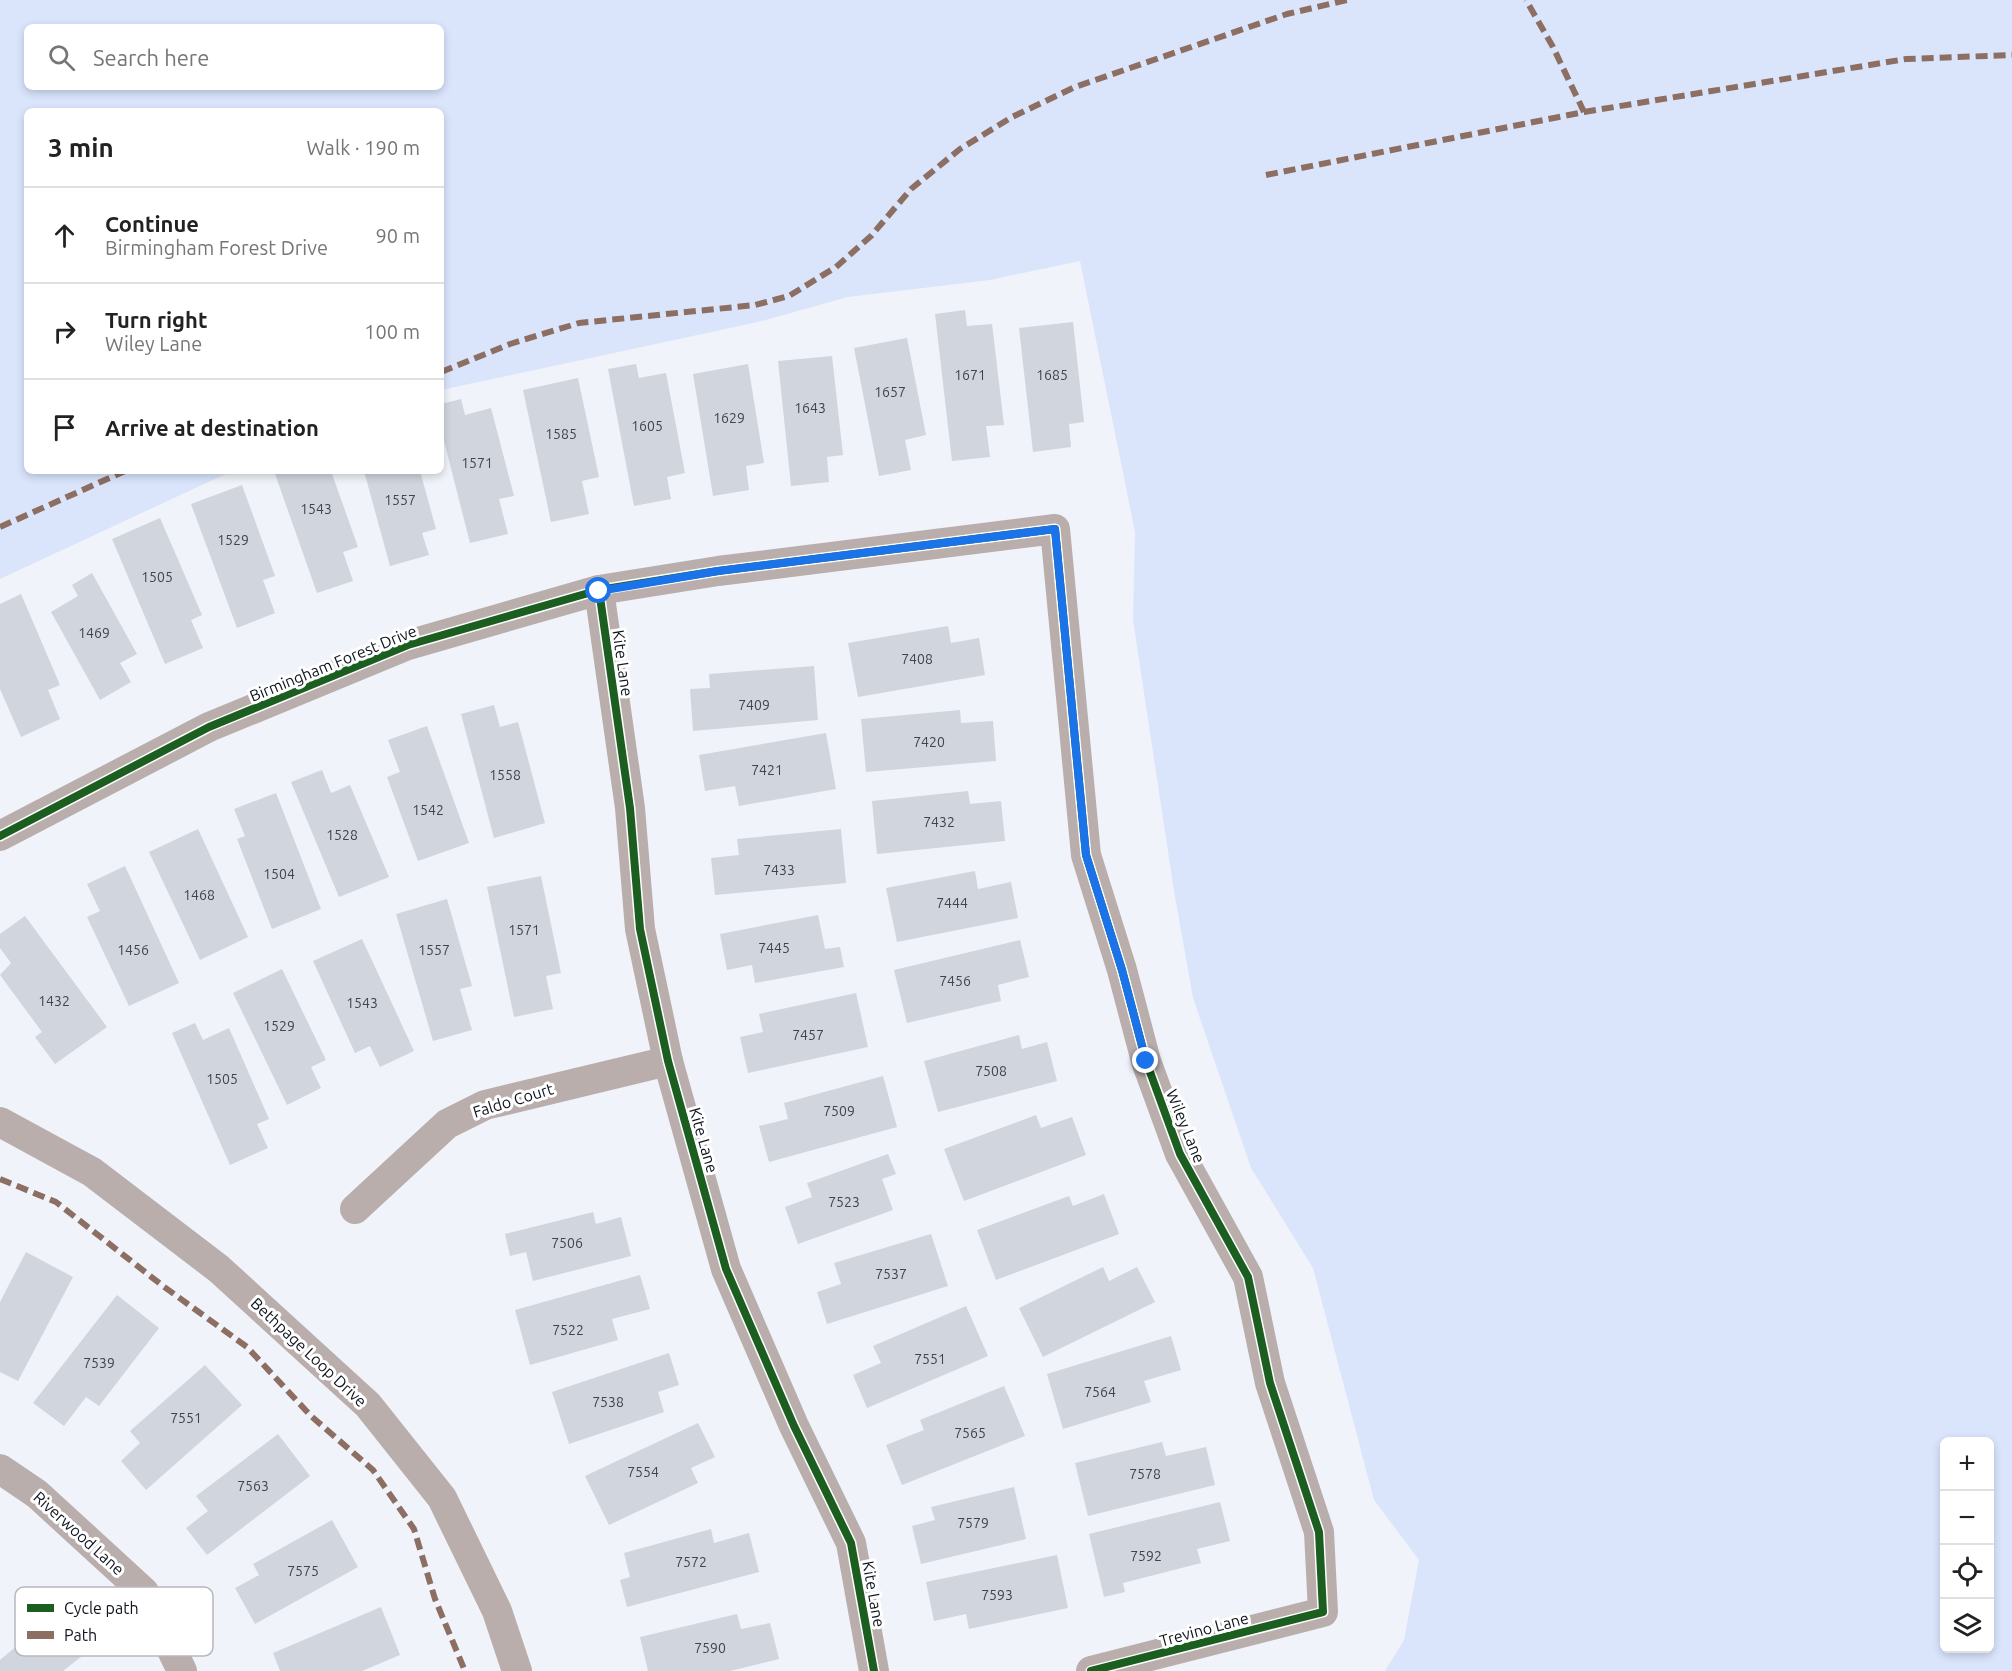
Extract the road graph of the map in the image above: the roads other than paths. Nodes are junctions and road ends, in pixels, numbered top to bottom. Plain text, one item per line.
1 (1055, 529) joint
2 (599, 591) junction
3 (0, 836) edge
4 (668, 1060) junction
5 (0, 1122) edge
6 (355, 1209) dead end
7 (0, 1469) edge
8 (139, 1587) edge
9 (1323, 1612) joint
10 (175, 1656) edge
11 (182, 1671) edge
12 (517, 1671) edge
13 (873, 1671) edge
14 (1091, 1671) edge

1 - 2 street, Birmingham Forest Drive
1 - 9 street, Wiley Lane
2 - 3 street, Birmingham Forest Drive
2 - 4 street, Kite Lane
4 - 6 street, Faldo Court
4 - 13 street, Kite Lane
5 - 12 street, Bethpage Loop Drive
7 - 8 street, Riverwood Lane
9 - 14 street, Trevino Lane
10 - 11 street, Riverwood Lane

